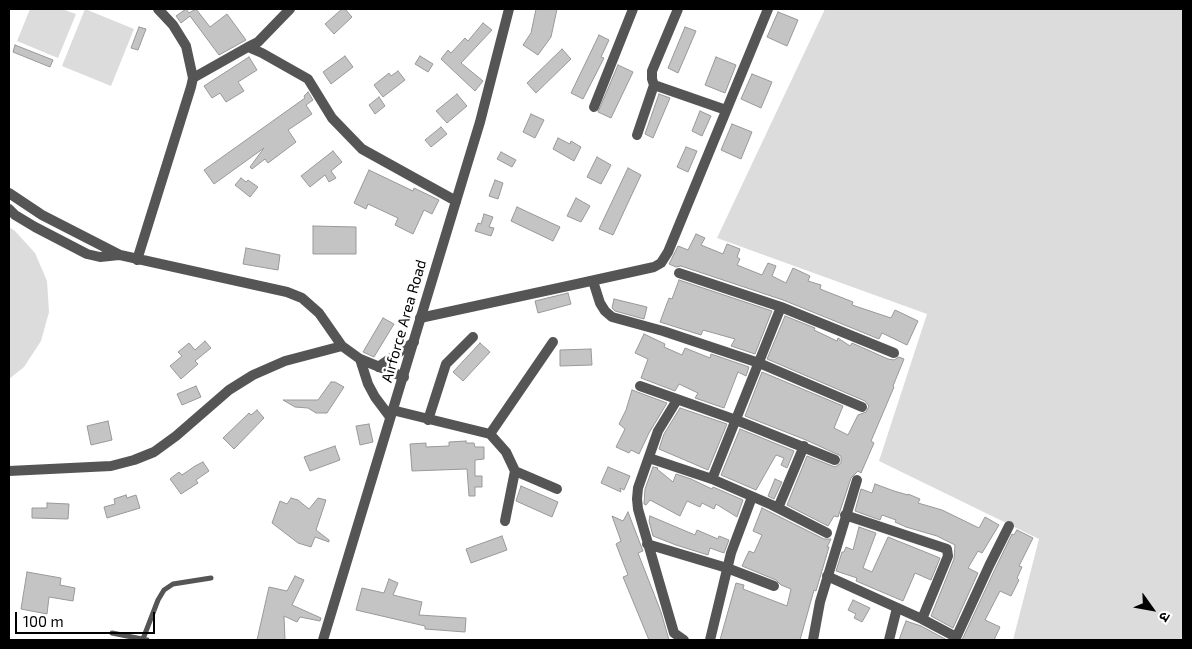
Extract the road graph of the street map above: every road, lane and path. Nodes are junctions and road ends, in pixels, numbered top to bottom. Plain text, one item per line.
1 (158, 9) edge
2 (290, 9) edge
3 (509, 9) edge
4 (633, 9) edge
5 (678, 9) edge
6 (768, 9) edge
7 (248, 47) junction
8 (193, 78) junction
9 (654, 85) junction
10 (594, 107) dead end
11 (726, 110) junction
12 (637, 135) dead end
13 (9, 193) edge
14 (456, 201) junction
15 (9, 209) edge
16 (120, 255) junction
17 (136, 260) junction
18 (679, 273) dead end
19 (593, 281) junction
20 (781, 308) junction
21 (420, 318) junction
22 (473, 337) dead end
23 (414, 342) junction
24 (553, 342) dead end
25 (342, 346) junction
26 (894, 353) dead end
27 (360, 359) junction
28 (759, 363) junction
29 (378, 366) junction
30 (404, 377) junction
31 (640, 386) dead end
32 (677, 400) junction
33 (862, 407) dead end
34 (391, 413) junction
35 (428, 420) junction
36 (736, 420) junction
37 (490, 434) junction
38 (804, 446) junction
39 (649, 458) junction
40 (835, 460) dead end
41 (9, 471) edge
42 (515, 471) junction
43 (712, 479) junction
44 (857, 480) dead end
45 (557, 489) dead end
46 (752, 497) junction
47 (778, 508) junction
48 (845, 515) junction
49 (505, 521) dead end
50 (1009, 526) dead end
51 (827, 533) dead end
52 (647, 544) junction
53 (727, 568) junction
54 (827, 576) junction
55 (211, 578) dead end
56 (774, 586) dead end
57 (897, 608) junction
58 (922, 619) junction
59 (112, 633) dead end
60 (956, 639) edge
61 (145, 640) edge
62 (323, 640) edge
63 (684, 640) edge
64 (710, 640) edge
65 (813, 640) edge
66 (889, 640) edge

1 - 8 street
2 - 7 street
3 - 14 street, Airforce Area Road
4 - 10 street
5 - 9 street
6 - 11 street
7 - 8 street
7 - 14 street
8 - 17 street
9 - 11 street
9 - 12 street
11 - 19 street
13 - 16 street
14 - 21 street, Airforce Area Road
15 - 16 street
16 - 17 street
17 - 25 street
18 - 20 street
19 - 21 street
19 - 28 street
20 - 26 street
20 - 28 street
21 - 23 street, Airforce Area Road
22 - 35 street
23 - 29 street
23 - 30 street, Airforce Area Road
24 - 37 street
25 - 27 street
25 - 41 street
27 - 29 street
27 - 34 street
28 - 33 street
28 - 36 street
29 - 30 street
30 - 34 street, Airforce Area Road
31 - 32 street
32 - 36 street
32 - 39 street
34 - 35 street
34 - 62 street, Airforce Area Road
35 - 37 street
36 - 38 street
36 - 43 street
37 - 42 street
38 - 40 street
38 - 47 street
39 - 43 street
39 - 52 street
42 - 45 street
42 - 49 street
43 - 46 street
44 - 48 street
46 - 47 street
46 - 53 street
47 - 51 street
48 - 54 street
48 - 58 street
50 - 60 street
52 - 53 street
52 - 63 street
53 - 56 street
53 - 64 street
54 - 57 street
54 - 65 street
55 - 61 lane
57 - 58 street
57 - 66 street
58 - 60 street
59 - 61 lane

